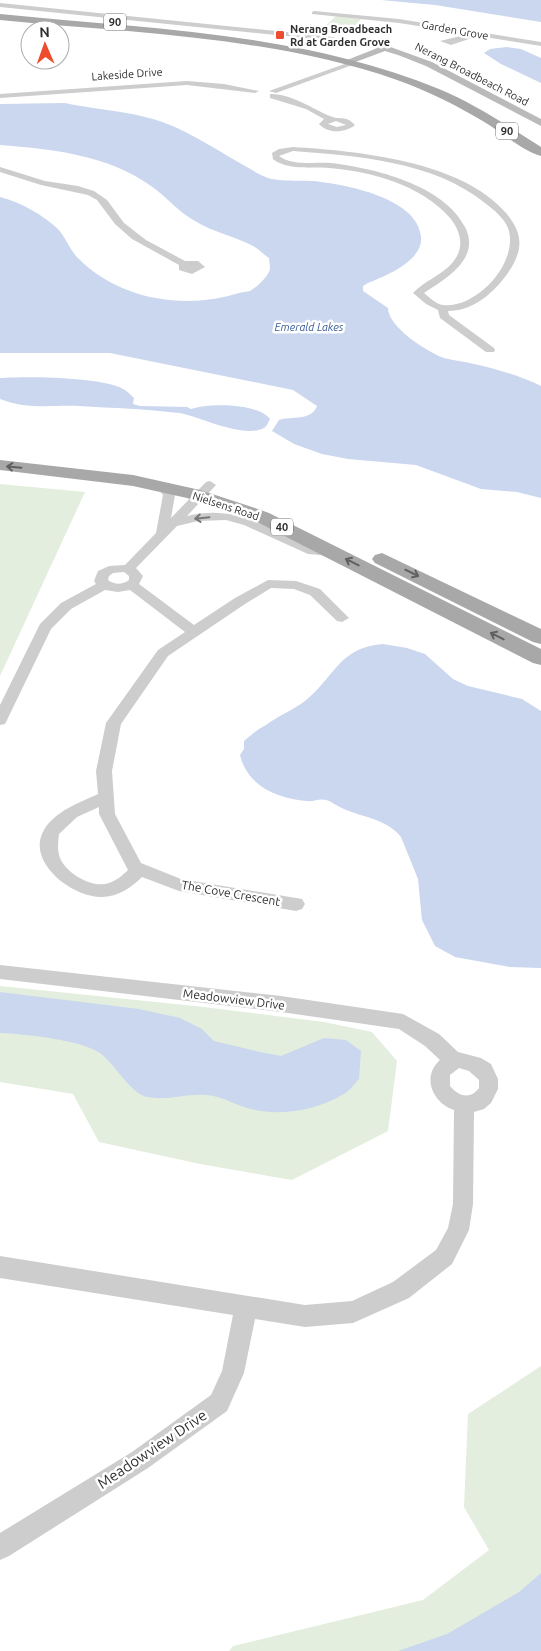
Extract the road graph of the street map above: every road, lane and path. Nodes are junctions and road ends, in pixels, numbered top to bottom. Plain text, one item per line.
1 (14, 0) edge
2 (3, 7) edge
3 (314, 13) dead end
4 (0, 16) edge
5 (368, 18) junction
6 (362, 24) dead end
7 (355, 31) dead end
8 (478, 34) junction
9 (346, 40) junction
10 (455, 40) dead end
11 (541, 44) edge
12 (333, 56) junction
13 (363, 60) junction
14 (316, 76) junction
15 (265, 94) junction
16 (0, 96) edge
17 (541, 122) edge
18 (530, 131) dead end
19 (344, 132) dead end
20 (346, 150) junction
21 (541, 152) edge
22 (333, 166) junction
23 (0, 169) edge
24 (184, 264) dead end
25 (443, 308) junction
26 (490, 350) dead end
27 (0, 452) edge
28 (0, 465) edge
29 (162, 486) junction
30 (205, 491) junction
31 (174, 523) junction
32 (162, 534) junction
33 (331, 552) junction
34 (128, 569) junction
35 (131, 584) junction
36 (104, 585) junction
37 (342, 618) dead end
38 (194, 632) junction
39 (541, 637) edge
40 (541, 658) edge
41 (0, 720) edge
42 (106, 797) junction
43 (140, 869) junction
44 (296, 904) dead end
45 (0, 972) edge
46 (454, 1061) junction
47 (464, 1104) junction
48 (0, 1267) edge
49 (246, 1307) junction
50 (0, 1548) edge

1 - 2 street
2 - 9 street, Nerang Broadbeach Road
2 - 12 main road, 90
3 - 5 street, Garden Grove
4 - 12 main road, 90
5 - 6 street
5 - 8 street, Garden Grove
7 - 9 street
8 - 10 street
8 - 11 street, Garden Grove
9 - 13 street, Nerang Broadbeach Road
12 - 13 main road
12 - 13 main road, 90
12 - 13 main road
13 - 14 street, Lakeside Drive
13 - 14 street, Lakeside Drive
13 - 17 street, Nerang Broadbeach Road
13 - 18 main road, 90
13 - 21 main road, 90
14 - 15 street, Lakeside Drive
15 - 16 street, Lakeside Drive
15 - 19 street
20 - 22 street
20 - 22 street
20 - 25 street
22 - 25 street
23 - 24 street
25 - 26 street
27 - 30 main road, Nielsens Road / 40
29 -> 28 main road, Nielsens Road / 40
29 - 30 main road, Nielsens Road / 40
29 - 32 street
30 - 31 street
30 - 33 main road, Nielsens Road / 40
30 -> 39 main road, Nielsens Road / 40
31 - 32 street
33 -> 31 street
32 - 34 street
40 -> 33 main road, Nielsens Road / 40
34 - 35 street
34 - 36 street
35 - 36 street
35 - 38 street
36 - 41 street
37 - 38 street
38 - 42 street
42 - 43 street
42 - 43 street
43 - 44 street, The Cove Crescent
45 - 46 street, Meadowview Drive
46 - 47 street
46 - 47 street
47 - 49 street
48 - 49 street
49 - 50 street, Meadowview Drive

